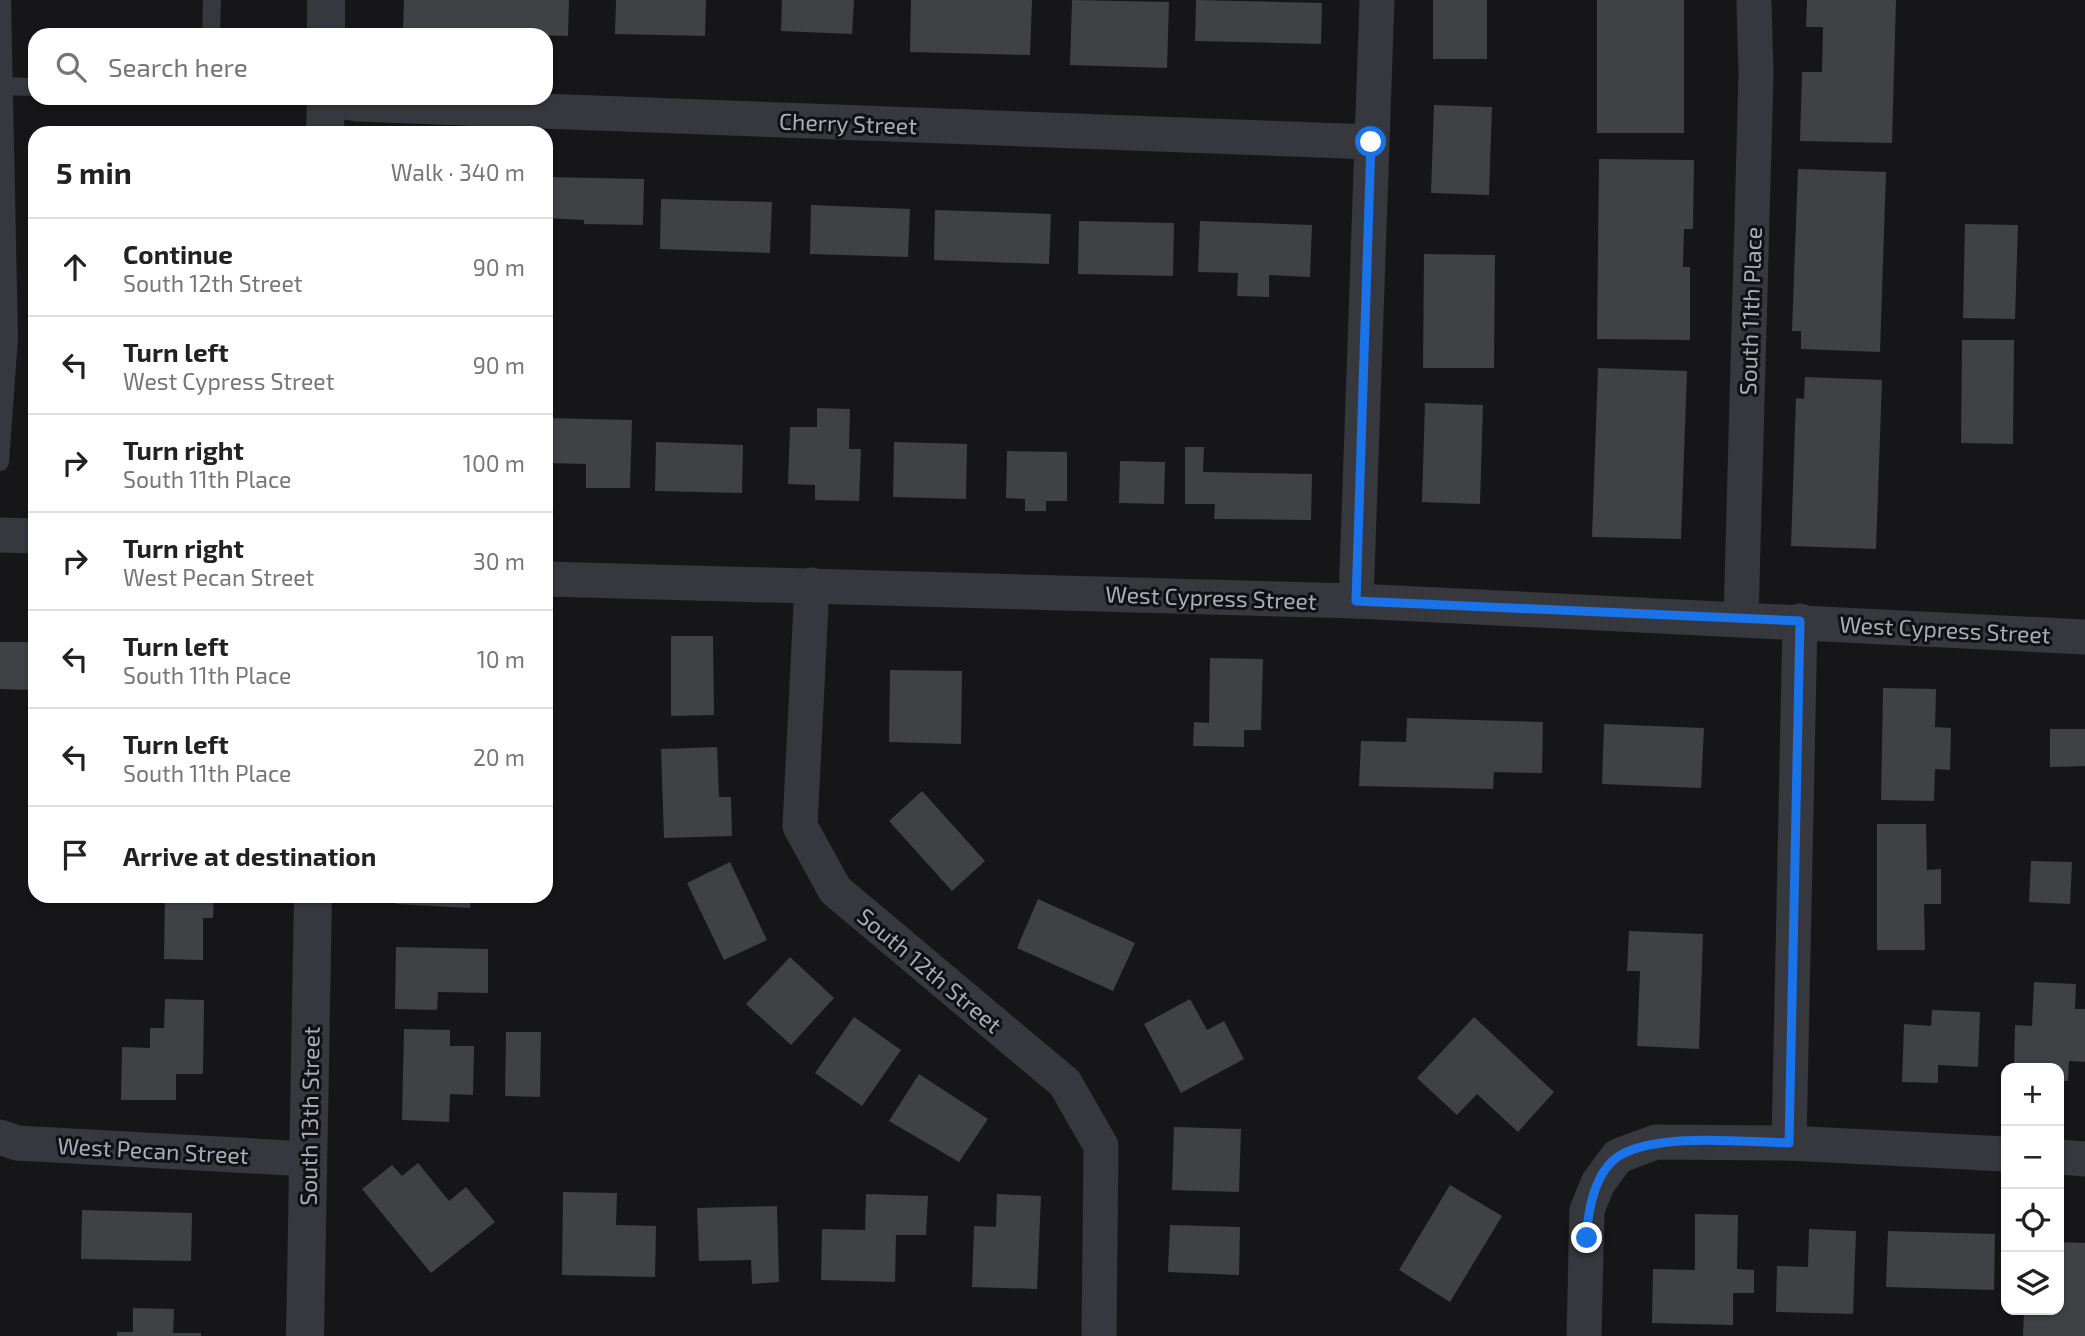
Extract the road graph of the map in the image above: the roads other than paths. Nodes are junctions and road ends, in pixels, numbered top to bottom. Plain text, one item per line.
1 (2, 0) edge
2 (212, 0) edge
3 (326, 0) edge
4 (1377, 0) edge
5 (1754, 3) dead end
6 (211, 28) edge
7 (326, 28) edge
8 (2, 86) edge
9 (28, 87) edge
10 (345, 105) edge
11 (384, 105) edge
12 (321, 107) edge
13 (1371, 142) junction
14 (4, 207) edge
15 (0, 462) edge
16 (0, 535) edge
17 (28, 536) edge
18 (553, 579) edge
19 (812, 585) junction
20 (1356, 601) junction
21 (1741, 619) junction
22 (1800, 621) junction
23 (2085, 637) edge
24 (313, 903) edge
25 (0, 1137) edge
26 (1789, 1143) junction
27 (2001, 1154) edge
28 (2064, 1157) edge
29 (308, 1158) junction
30 (2085, 1159) edge
31 (305, 1336) edge
32 (1099, 1336) edge
33 (1584, 1336) edge

1 - 8 lane
2 - 6 lane
3 - 7 street
4 - 13 street
5 - 21 street, South 11th Place
8 - 9 lane
8 - 14 lane
10 - 12 street, Cherry Street
11 - 13 street, Cherry Street
13 - 20 street
14 - 15 lane
16 - 17 street
18 - 19 street, West Cypress Street
19 - 20 street, West Cypress Street
19 - 32 street, South 12th Street
20 - 21 street, West Cypress Street
21 - 22 street, West Cypress Street
22 - 23 street, West Cypress Street
22 - 26 street
24 - 29 street, South 13th Street
25 - 29 street, West Pecan Street
26 - 27 street
26 - 33 street
28 - 30 street
29 - 31 street, South 13th Street

